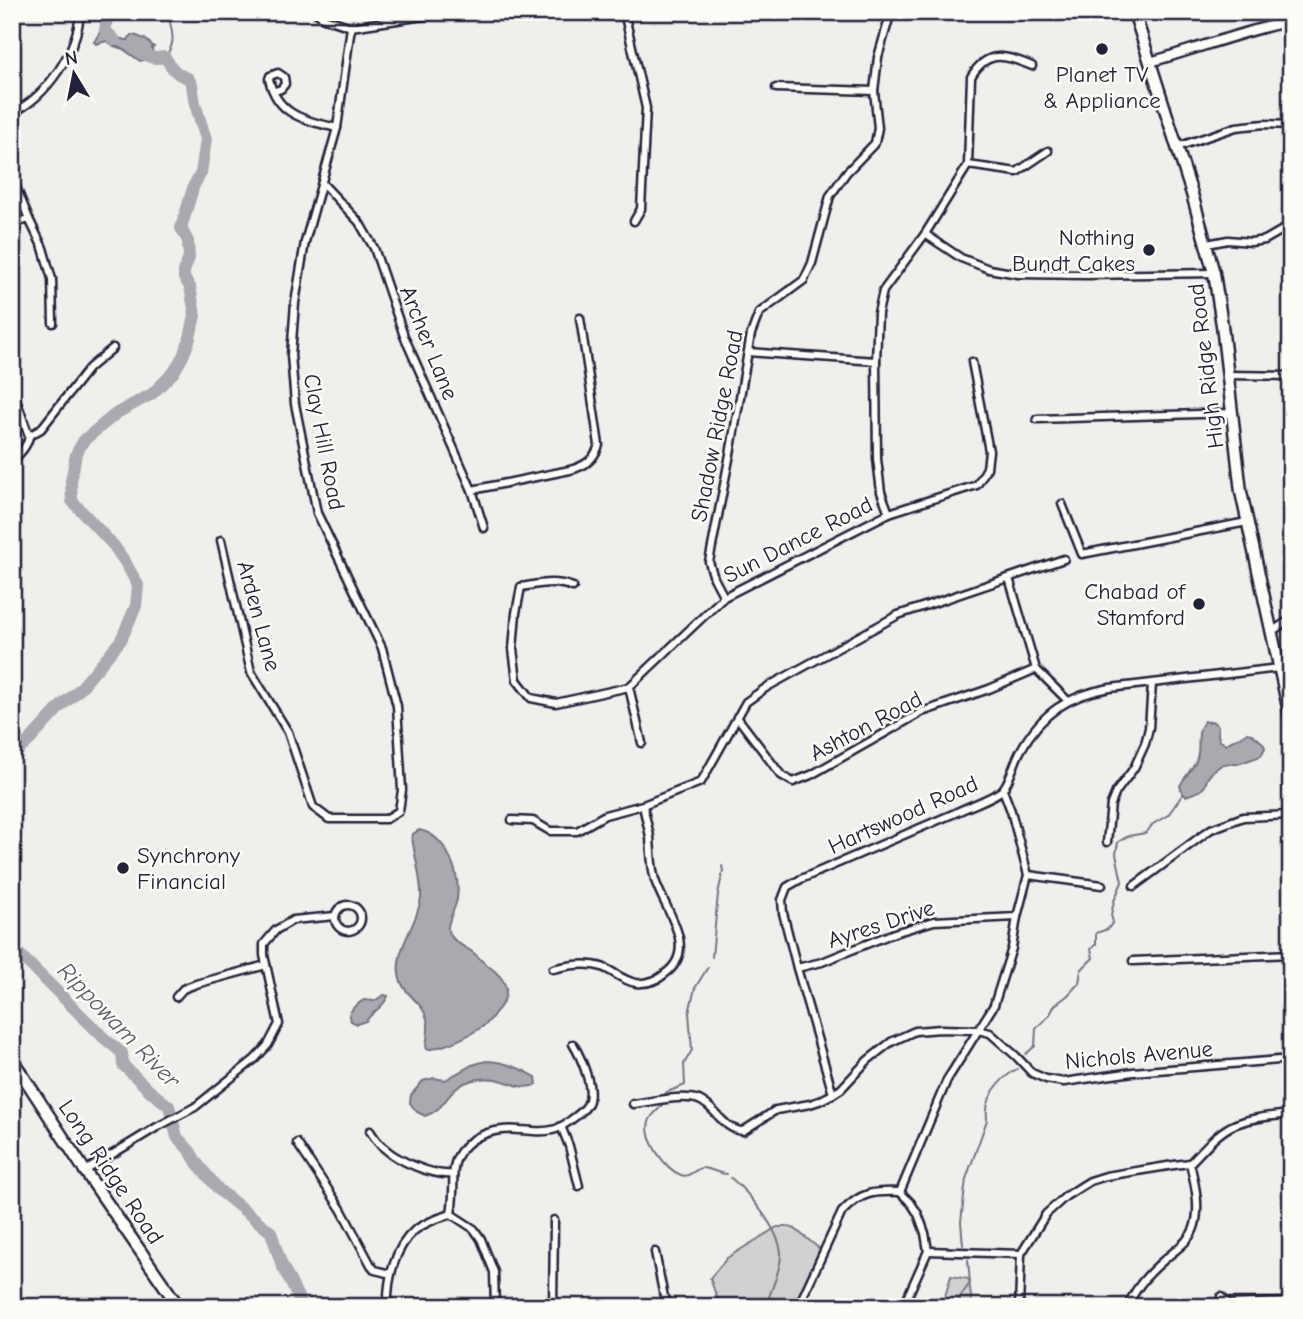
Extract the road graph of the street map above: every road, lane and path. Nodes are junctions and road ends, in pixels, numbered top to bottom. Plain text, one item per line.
1 (80, 12) edge
2 (315, 12) edge
3 (624, 12) edge
4 (891, 12) edge
5 (1134, 12) edge
6 (446, 13) edge
7 (1291, 21) edge
8 (351, 27) junction
9 (1150, 62) junction
10 (1032, 66) dead end
11 (776, 88) dead end
12 (275, 91) dead end
13 (874, 91) junction
14 (12, 113) edge
15 (1291, 125) edge
16 (337, 128) junction
17 (1177, 147) junction
18 (1048, 151) dead end
19 (968, 165) junction
20 (12, 177) edge
21 (322, 183) junction
22 (29, 219) junction
23 (634, 221) dead end
24 (12, 225) edge
25 (1291, 225) edge
26 (925, 234) junction
27 (1207, 244) junction
28 (1214, 273) junction
29 (580, 318) dead end
30 (53, 323) dead end
31 (113, 348) dead end
32 (748, 352) junction
33 (876, 361) junction
34 (972, 362) dead end
35 (1227, 375) junction
36 (1291, 376) edge
37 (12, 388) edge
38 (1232, 413) junction
39 (1037, 419) dead end
40 (29, 436) junction
41 (12, 461) edge
42 (472, 491) junction
43 (1062, 504) dead end
44 (889, 513) junction
45 (1247, 522) junction
46 (484, 528) dead end
47 (221, 540) dead end
48 (1064, 559) dead end
49 (1009, 578) junction
50 (573, 587) dead end
51 (724, 597) junction
52 (1291, 619) edge
53 (1271, 632) junction
54 (1279, 668) junction
55 (1036, 669) junction
56 (1152, 684) junction
57 (629, 687) junction
58 (1068, 701) junction
59 (737, 716) junction
60 (1291, 721) edge
61 (642, 743) dead end
62 (1003, 790) junction
63 (643, 805) junction
64 (399, 811) joint
65 (1291, 815) edge
66 (512, 820) dead end
67 (1107, 842) dead end
68 (1028, 875) junction
69 (1102, 885) dead end
70 (1134, 886) dead end
71 (335, 916) junction
72 (1017, 917) junction
73 (1291, 954) edge
74 (1133, 961) dead end
75 (266, 965) junction
76 (797, 968) junction
77 (553, 969) dead end
78 (176, 997) dead end
79 (978, 1030) junction
80 (573, 1044) dead end
81 (12, 1059) edge
82 (1291, 1059) edge
83 (833, 1094) junction
84 (633, 1104) dead end
85 (1291, 1114) edge
86 (561, 1126) junction
87 (370, 1131) dead end
88 (297, 1143) dead end
89 (1190, 1163) junction
90 (85, 1171) junction
91 (452, 1174) junction
92 (579, 1186) dead end
93 (900, 1192) junction
94 (451, 1214) junction
95 (554, 1220) dead end
96 (928, 1251) junction
97 (655, 1252) dead end
98 (1021, 1254) junction
99 (391, 1274) junction
100 (1221, 1297) dead end
101 (1291, 1302) edge
102 (179, 1307) edge
103 (388, 1307) edge
104 (495, 1307) edge
105 (553, 1307) edge
106 (666, 1307) edge
107 (798, 1307) edge
108 (903, 1307) edge
109 (1019, 1307) edge
110 (1128, 1307) edge

1 - 14 street
2 - 8 street
3 - 23 street
4 - 13 street, Shadow Ridge Road
5 - 9 main road, High Ridge Road
6 - 8 street
7 - 9 street
8 - 16 street, Clay Hill Road
9 - 17 main road, High Ridge Road
10 - 19 street
11 - 13 street
12 - 16 street
13 - 32 street, Shadow Ridge Road
15 - 17 street
16 - 21 street, Clay Hill Road
17 - 27 main road, High Ridge Road
18 - 19 street
19 - 26 street
20 - 22 street
21 - 42 street, Archer Lane
21 - 64 street, Clay Hill Road
22 - 24 street
22 - 30 street
25 - 27 street
26 - 28 street
26 - 33 street
27 - 28 main road, High Ridge Road
28 - 35 main road, High Ridge Road
29 - 42 street
31 - 40 street
32 - 33 street
32 - 51 street, Shadow Ridge Road
33 - 44 street
34 - 44 street, Sun Dance Road
35 - 36 street
35 - 38 main road, High Ridge Road
37 - 40 street
38 - 39 street
38 - 45 main road, High Ridge Road
40 - 41 street
42 - 46 street, Archer Lane
43 - 45 street
44 - 51 street, Sun Dance Road
45 - 53 main road, High Ridge Road
47 - 64 street, Arden Lane
48 - 49 street
49 - 55 street
49 - 59 street
50 - 57 street
51 - 57 street, Sun Dance Road
52 - 53 street
53 - 54 main road, High Ridge Road
54 - 56 street, Hartswood Road
54 - 60 main road, High Ridge Road
55 - 58 street
55 - 59 street, Ashton Road
56 - 58 street, Hartswood Road
56 - 67 street
57 - 61 street
58 - 62 street, Hartswood Road
59 - 63 street
62 - 68 street
62 - 76 street, Hartswood Road
63 - 66 street
63 - 77 street
65 - 70 street
68 - 69 street
68 - 72 street
71 - 71 street
71 - 75 street
72 - 76 street, Ayres Drive
72 - 79 street
73 - 74 street
75 - 78 street
75 - 90 street
76 - 83 street
79 - 82 street, Nichols Avenue
79 - 83 street, Nichols Avenue
79 - 93 street
80 - 86 street
81 - 90 main road, Long Ridge Road
83 - 84 street, Nichols Avenue
85 - 89 street
86 - 91 street
86 - 92 street
87 - 91 street
88 - 99 street
89 - 98 street
89 - 110 street
90 - 102 main road, Long Ridge Road
91 - 94 street
93 - 96 street
93 - 107 street
94 - 99 street
94 - 104 street
95 - 105 street
96 - 98 street
96 - 108 street
97 - 106 street
98 - 109 street
99 - 103 street
100 - 101 street

